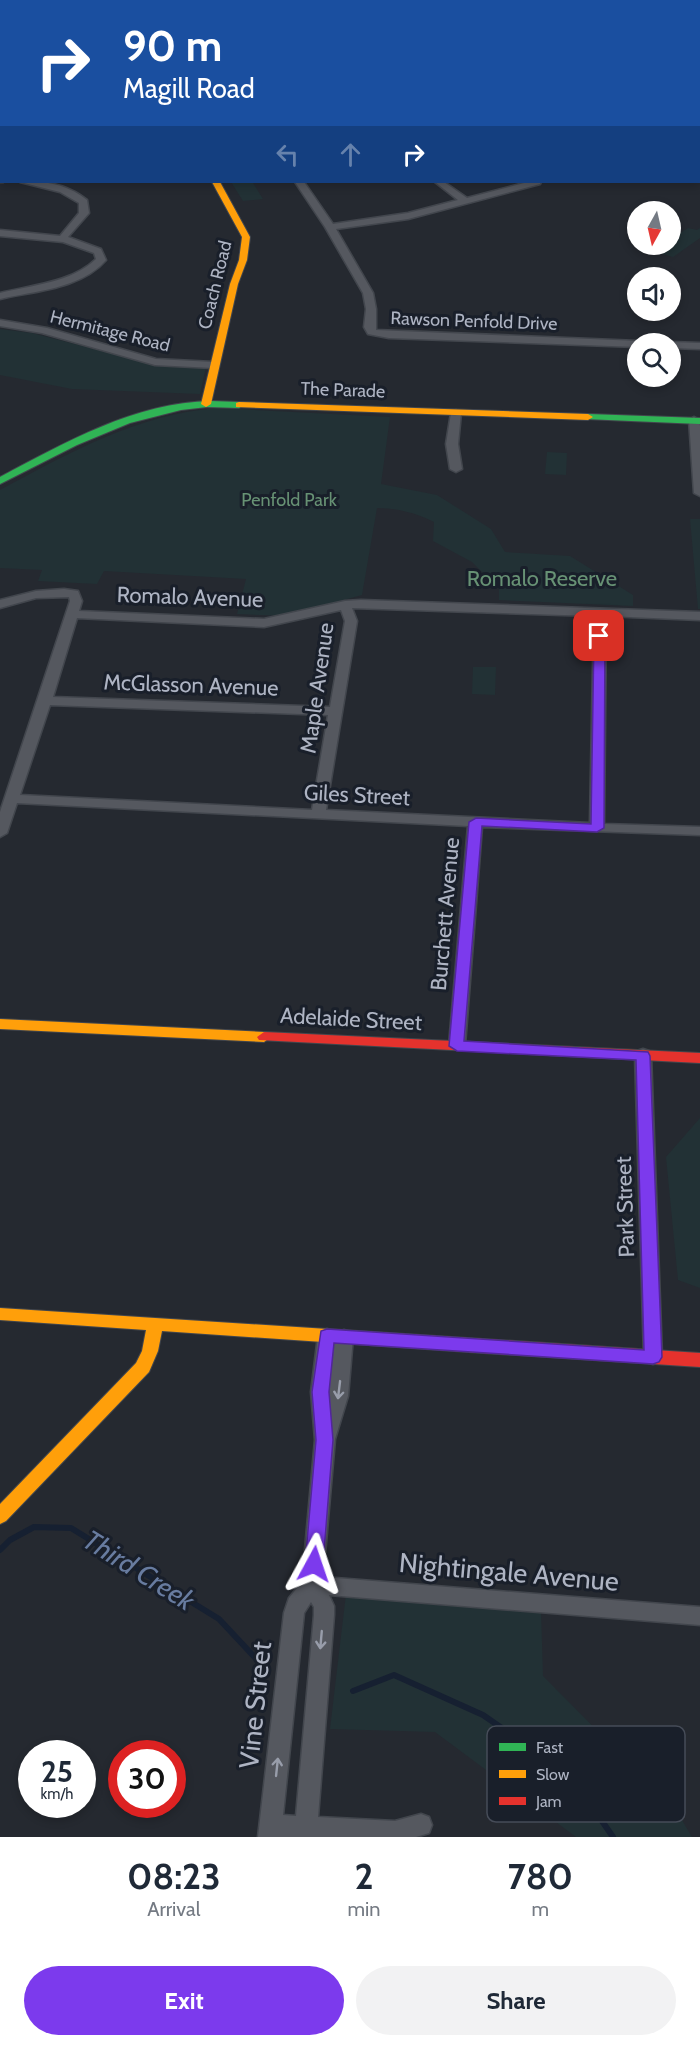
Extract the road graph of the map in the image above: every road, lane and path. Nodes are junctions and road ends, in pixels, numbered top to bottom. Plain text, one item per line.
1 (34, 183) edge
2 (217, 183) edge
3 (301, 183) edge
4 (440, 183) edge
5 (533, 183) edge
6 (465, 201) junction
7 (330, 227) junction
8 (0, 233) edge
9 (62, 239) junction
10 (0, 296) edge
11 (0, 323) edge
12 (627, 344) edge
13 (681, 345) edge
14 (700, 346) edge
15 (213, 365) junction
16 (206, 404) junction
17 (456, 413) junction
18 (697, 421) edge
19 (456, 469) dead end
20 (0, 481) edge
21 (700, 493) edge
22 (0, 604) edge
23 (345, 605) junction
24 (74, 607) junction
25 (600, 612) junction
26 (700, 616) edge
27 (45, 701) junction
28 (336, 711) junction
29 (13, 799) junction
30 (3, 814) edge
31 (318, 814) junction
32 (476, 822) junction
33 (597, 828) junction
34 (700, 831) edge
35 (0, 833) edge
36 (0, 1024) edge
37 (457, 1046) junction
38 (643, 1056) junction
39 (700, 1058) edge
40 (0, 1314) edge
41 (155, 1325) junction
42 (335, 1337) junction
43 (653, 1357) junction
44 (700, 1360) edge
45 (0, 1516) edge
46 (312, 1585) junction
47 (700, 1616) edge
48 (421, 1825) dead end
49 (269, 1831) edge
50 (305, 1832) edge

1 - 9 street
2 - 15 street, Coach Road
3 - 7 street, Rawson Penfold Drive
4 - 6 street
5 - 6 street
6 - 7 street
7 - 12 street, Rawson Penfold Drive
8 - 9 street
9 - 10 street
11 - 15 street, Hermitage Road
13 - 14 street
15 - 16 street, Coach Road
16 - 17 street, The Parade
16 - 20 street, The Parade
17 - 18 street, The Parade
17 - 19 street
18 - 21 street
22 - 24 street, Romalo Avenue
23 - 24 street, Romalo Avenue
23 - 25 street, Romalo Avenue
23 - 28 street, Maple Avenue
24 - 27 street
25 - 26 street, Romalo Avenue
25 - 33 street
27 - 28 street, McGlasson Avenue
27 - 29 street
28 - 31 street, Maple Avenue
29 - 30 street
29 - 31 street, Giles Street
30 - 35 street
31 - 32 street, Giles Street
32 - 33 street, Giles Street
32 - 37 street, Burchett Avenue
33 - 34 street, Giles Street
36 - 37 street, Adelaide Street
37 - 38 street, Adelaide Street
38 - 39 street, Adelaide Street
38 - 43 street, Park Street
40 - 41 street
41 - 42 street
41 - 45 street
42 - 43 street
42 - 46 street
43 - 44 street
46 - 47 street, Nightingale Avenue
49 -> 46 street, Vine Street
46 -> 50 street
48 - 50 street
49 - 50 street

